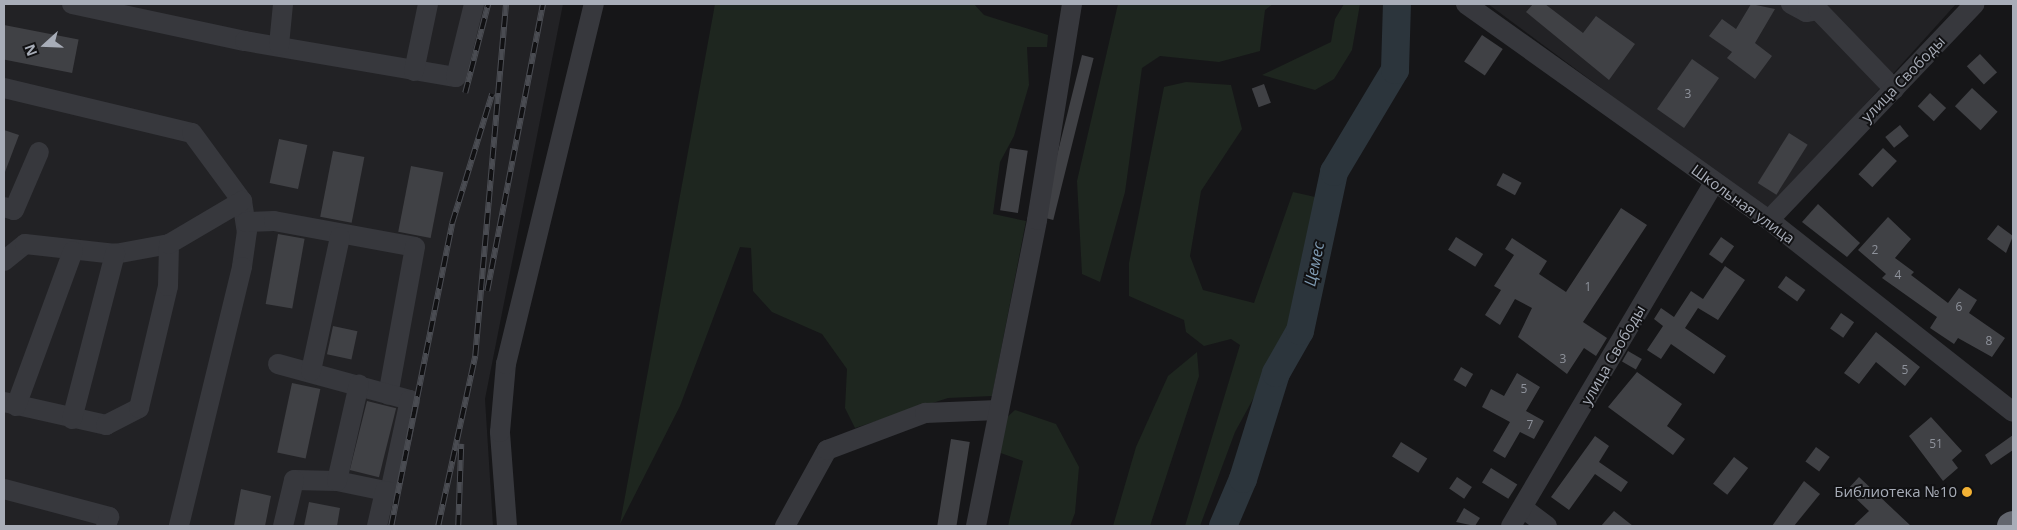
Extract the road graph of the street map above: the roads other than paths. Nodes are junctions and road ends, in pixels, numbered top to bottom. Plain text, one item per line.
1 (72, 4) edge
2 (283, 4) edge
3 (428, 4) edge
4 (474, 4) edge
5 (594, 4) edge
6 (1072, 4) edge
7 (1466, 4) edge
8 (1791, 4) edge
9 (1975, 4) edge
10 (279, 45) junction
11 (414, 71) junction
12 (4, 88) edge
13 (1894, 89) junction
14 (38, 152) dead end
15 (1714, 182) junction
16 (242, 201) junction
17 (4, 207) edge
18 (1769, 220) junction
19 (246, 222) junction
20 (340, 236) junction
21 (169, 244) junction
22 (73, 251) junction
23 (115, 254) junction
24 (4, 261) edge
25 (278, 364) dead end
26 (311, 371) junction
27 (359, 384) junction
28 (388, 395) junction
29 (10, 404) edge
30 (2012, 408) edge
31 (998, 410) junction
32 (72, 419) junction
33 (337, 481) junction
34 (4, 489) edge
35 (385, 492) junction
36 (1523, 508) junction
37 (106, 526) edge
38 (178, 526) edge
39 (283, 526) edge
40 (378, 526) edge
41 (507, 526) edge
42 (786, 526) edge
43 (976, 526) edge
44 (1511, 526) edge
45 (1547, 526) edge

1 - 10 street
2 - 10 street
3 - 11 street
4 - 11 street
5 - 41 street
6 - 31 street
7 - 15 street, Школьная улица
8 - 13 street
9 - 13 street, улица Свободы
10 - 11 street
12 - 16 street
13 - 18 street, улица Свободы
14 - 17 street
15 - 18 street, Школьная улица
15 - 36 street, улица Свободы
16 - 19 street
16 - 21 street
18 - 30 street, Школьная улица
19 - 20 street
19 - 38 street
20 - 26 street
20 - 28 street
21 - 23 street
21 - 32 street
22 - 23 street
22 - 24 street
22 - 29 street
23 - 32 street
25 - 26 street
26 - 27 street
27 - 28 street
27 - 33 street
28 - 35 street
29 - 32 street
31 - 42 street
31 - 43 street
33 - 35 street
33 - 39 street
34 - 37 street
35 - 40 street
36 - 44 street, улица Свободы
36 - 45 street

